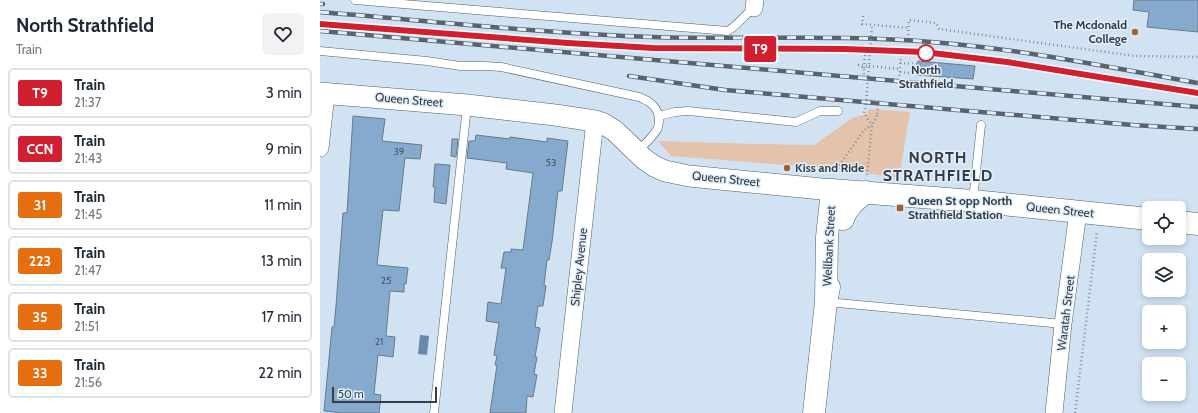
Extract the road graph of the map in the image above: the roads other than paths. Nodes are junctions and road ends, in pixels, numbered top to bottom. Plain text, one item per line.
1 (355, 0) edge
2 (755, 4) edge
3 (320, 51) edge
4 (323, 93) edge
5 (467, 105) junction
6 (838, 111) dead end
7 (659, 116) junction
8 (595, 121) junction
9 (981, 125) dead end
10 (320, 148) edge
11 (636, 152) junction
12 (835, 184) junction
13 (866, 184) junction
14 (973, 200) junction
15 (1078, 212) junction
16 (1142, 218) edge
17 (843, 219) junction
18 (1186, 223) edge
19 (1198, 224) edge
20 (826, 302) junction
21 (1063, 324) junction
22 (434, 413) edge
23 (563, 413) edge
24 (814, 413) edge
25 (1054, 413) edge

1 - 2 lane
3 - 7 lane
4 - 5 street, Queen Street
4 - 10 street
5 - 8 street, Queen Street
5 - 22 lane
6 - 7 lane
7 - 11 lane
8 - 11 street, Queen Street
8 - 23 street, Shipley Avenue
9 - 14 lane
11 - 12 street, Queen Street
12 - 13 main road, Queen Street
12 - 17 main road, Wellbank Street
12 - 20 main road, Wellbank Street
13 - 14 main road, Queen Street
13 - 17 main road
14 - 15 main road, Queen Street
15 - 16 main road, Queen Street
15 - 21 street, Waratah Street
17 - 20 main road, Wellbank Street
18 - 19 main road
20 - 21 lane
20 - 24 main road, Wellbank Street
21 - 25 street, Waratah Street

